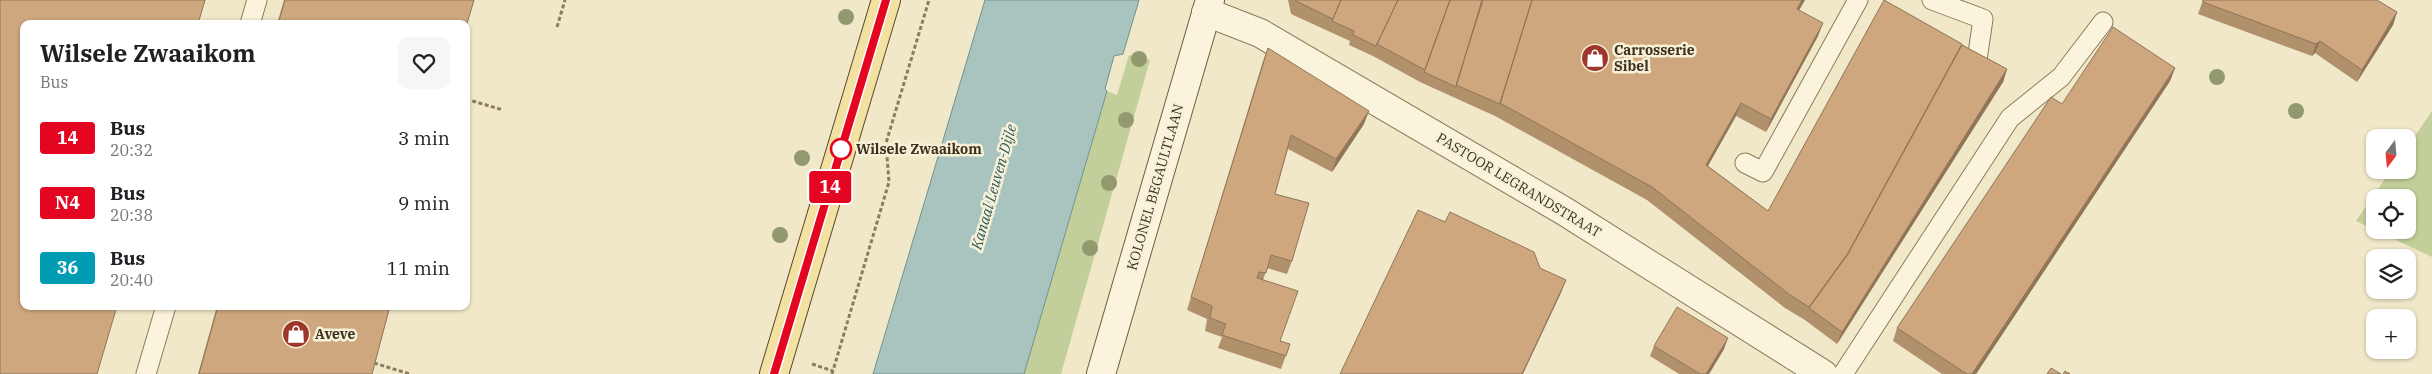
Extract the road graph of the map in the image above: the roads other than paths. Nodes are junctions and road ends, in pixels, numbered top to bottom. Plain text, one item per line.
1 (257, 0) edge
2 (886, 0) edge
3 (1858, 0) edge
4 (1932, 0) edge
5 (1208, 6) edge
6 (251, 20) edge
7 (2103, 22) dead end
8 (1976, 67) edge
9 (1745, 163) dead end
10 (165, 310) edge
11 (146, 374) edge
12 (774, 374) edge
13 (1100, 374) edge
14 (1823, 374) edge
15 (1843, 374) edge

1 - 6 lane
2 - 12 main road
3 - 9 lane
4 - 8 lane
5 - 13 street, KOLONEL BEGAULTLAAN
5 - 14 street, PASTOOR LEGRANDSTRAAT
7 - 15 lane
10 - 11 lane

